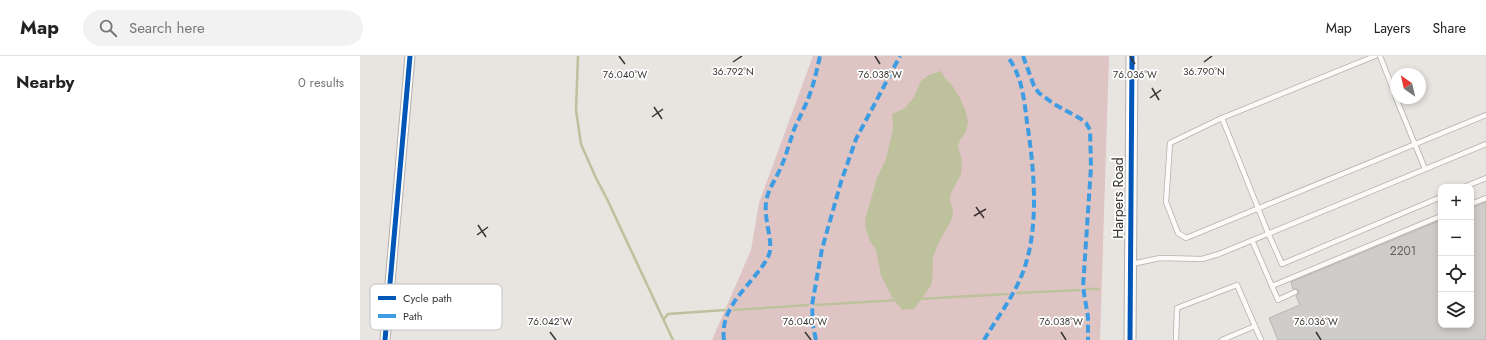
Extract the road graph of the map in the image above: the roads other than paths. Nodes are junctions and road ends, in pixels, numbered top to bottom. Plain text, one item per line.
1 (410, 56) edge
2 (1132, 56) edge
3 (1376, 56) edge
4 (1380, 56) edge
5 (1390, 82) edge
6 (1398, 104) edge
7 (1486, 115) edge
8 (1222, 118) junction
9 (1415, 144) junction
10 (1486, 144) edge
11 (1425, 169) junction
12 (1486, 178) edge
13 (1471, 184) edge
14 (1438, 198) edge
15 (1486, 198) edge
16 (1474, 203) edge
17 (1258, 208) junction
18 (1438, 217) edge
19 (1268, 234) junction
20 (1252, 240) junction
21 (1130, 264) junction
22 (390, 284) edge
23 (1272, 286) junction
24 (1295, 292) dead end
25 (1255, 326) junction
26 (386, 330) edge
27 (385, 340) edge
28 (1130, 340) edge
29 (1176, 340) edge
30 (1222, 340) edge
31 (1261, 340) edge

1 - 22 street
2 - 21 street, Harpers Road
3 - 8 lane
4 - 5 lane
6 - 9 lane
7 - 9 lane
8 - 17 lane
8 - 17 lane
9 - 11 lane
9 - 17 lane
10 - 11 lane
11 - 19 lane
12 - 13 lane
14 - 19 lane
15 - 16 lane
17 - 19 lane
18 - 23 lane
19 - 20 lane
20 - 21 lane
20 - 23 lane
21 - 28 street, Harpers Road
23 - 24 lane
25 - 29 lane
25 - 30 lane
25 - 31 lane
26 - 27 street

